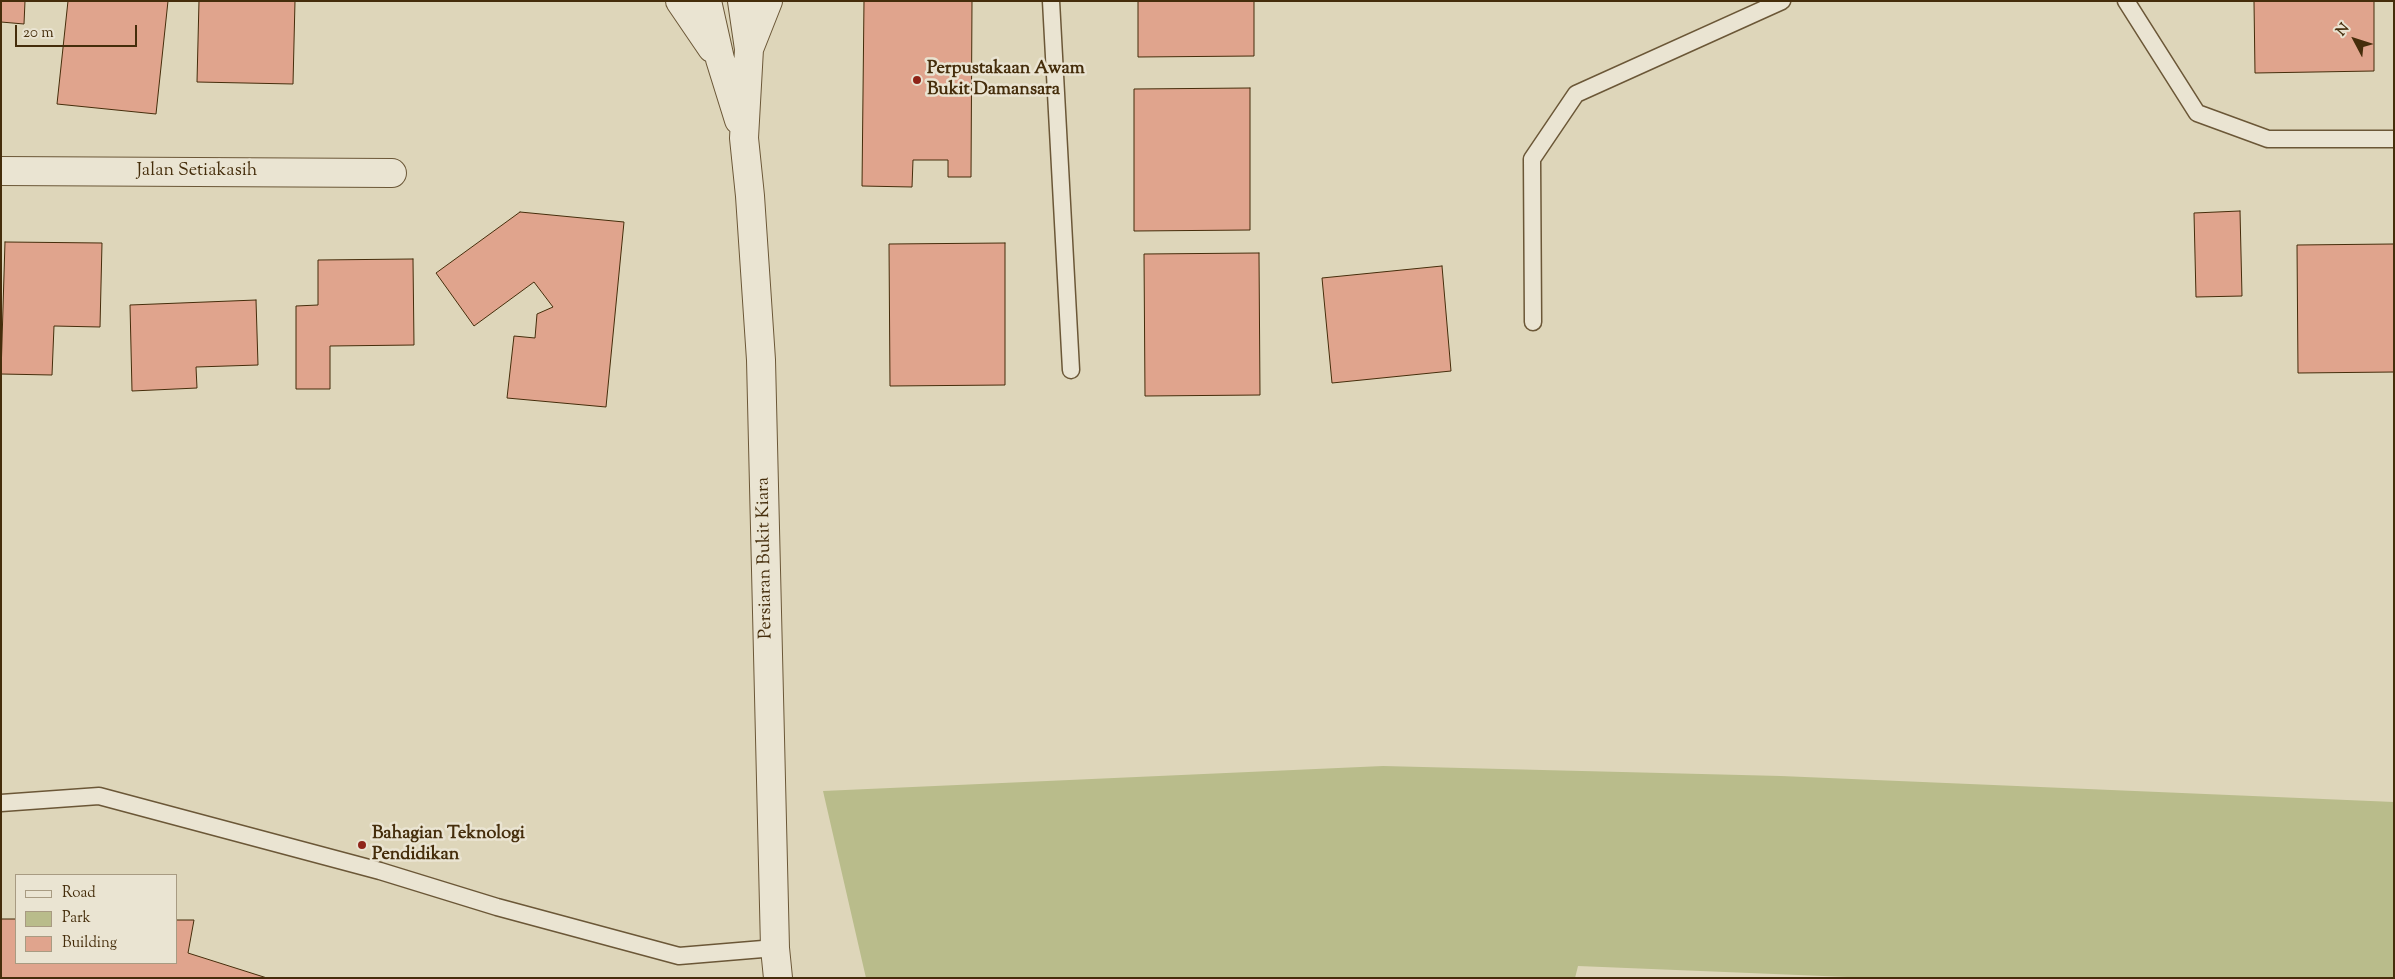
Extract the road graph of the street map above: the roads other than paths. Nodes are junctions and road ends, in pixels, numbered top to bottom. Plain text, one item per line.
1 (680, 1) edge
2 (707, 1) edge
3 (742, 1) edge
4 (768, 1) edge
5 (1051, 1) edge
6 (1782, 1) edge
7 (2126, 1) edge
8 (749, 49) junction
9 (720, 59) junction
10 (744, 138) junction
11 (2394, 139) edge
12 (1, 171) edge
13 (392, 173) dead end
14 (1533, 322) dead end
15 (1071, 370) dead end
16 (1, 803) edge
17 (775, 948) junction
18 (778, 978) edge

1 - 9 street
2 - 9 street, Persiaran Bukit Kiara
3 - 8 street, Persiaran Bukit Kiara
4 - 8 street
5 - 15 lane
6 - 14 lane
7 - 11 lane
8 - 10 street, Persiaran Bukit Kiara
9 - 10 street, Persiaran Bukit Kiara
10 - 17 street, Persiaran Bukit Kiara
12 - 13 street, Jalan Setiakasih
16 - 17 lane
17 - 18 street, Persiaran Bukit Kiara

